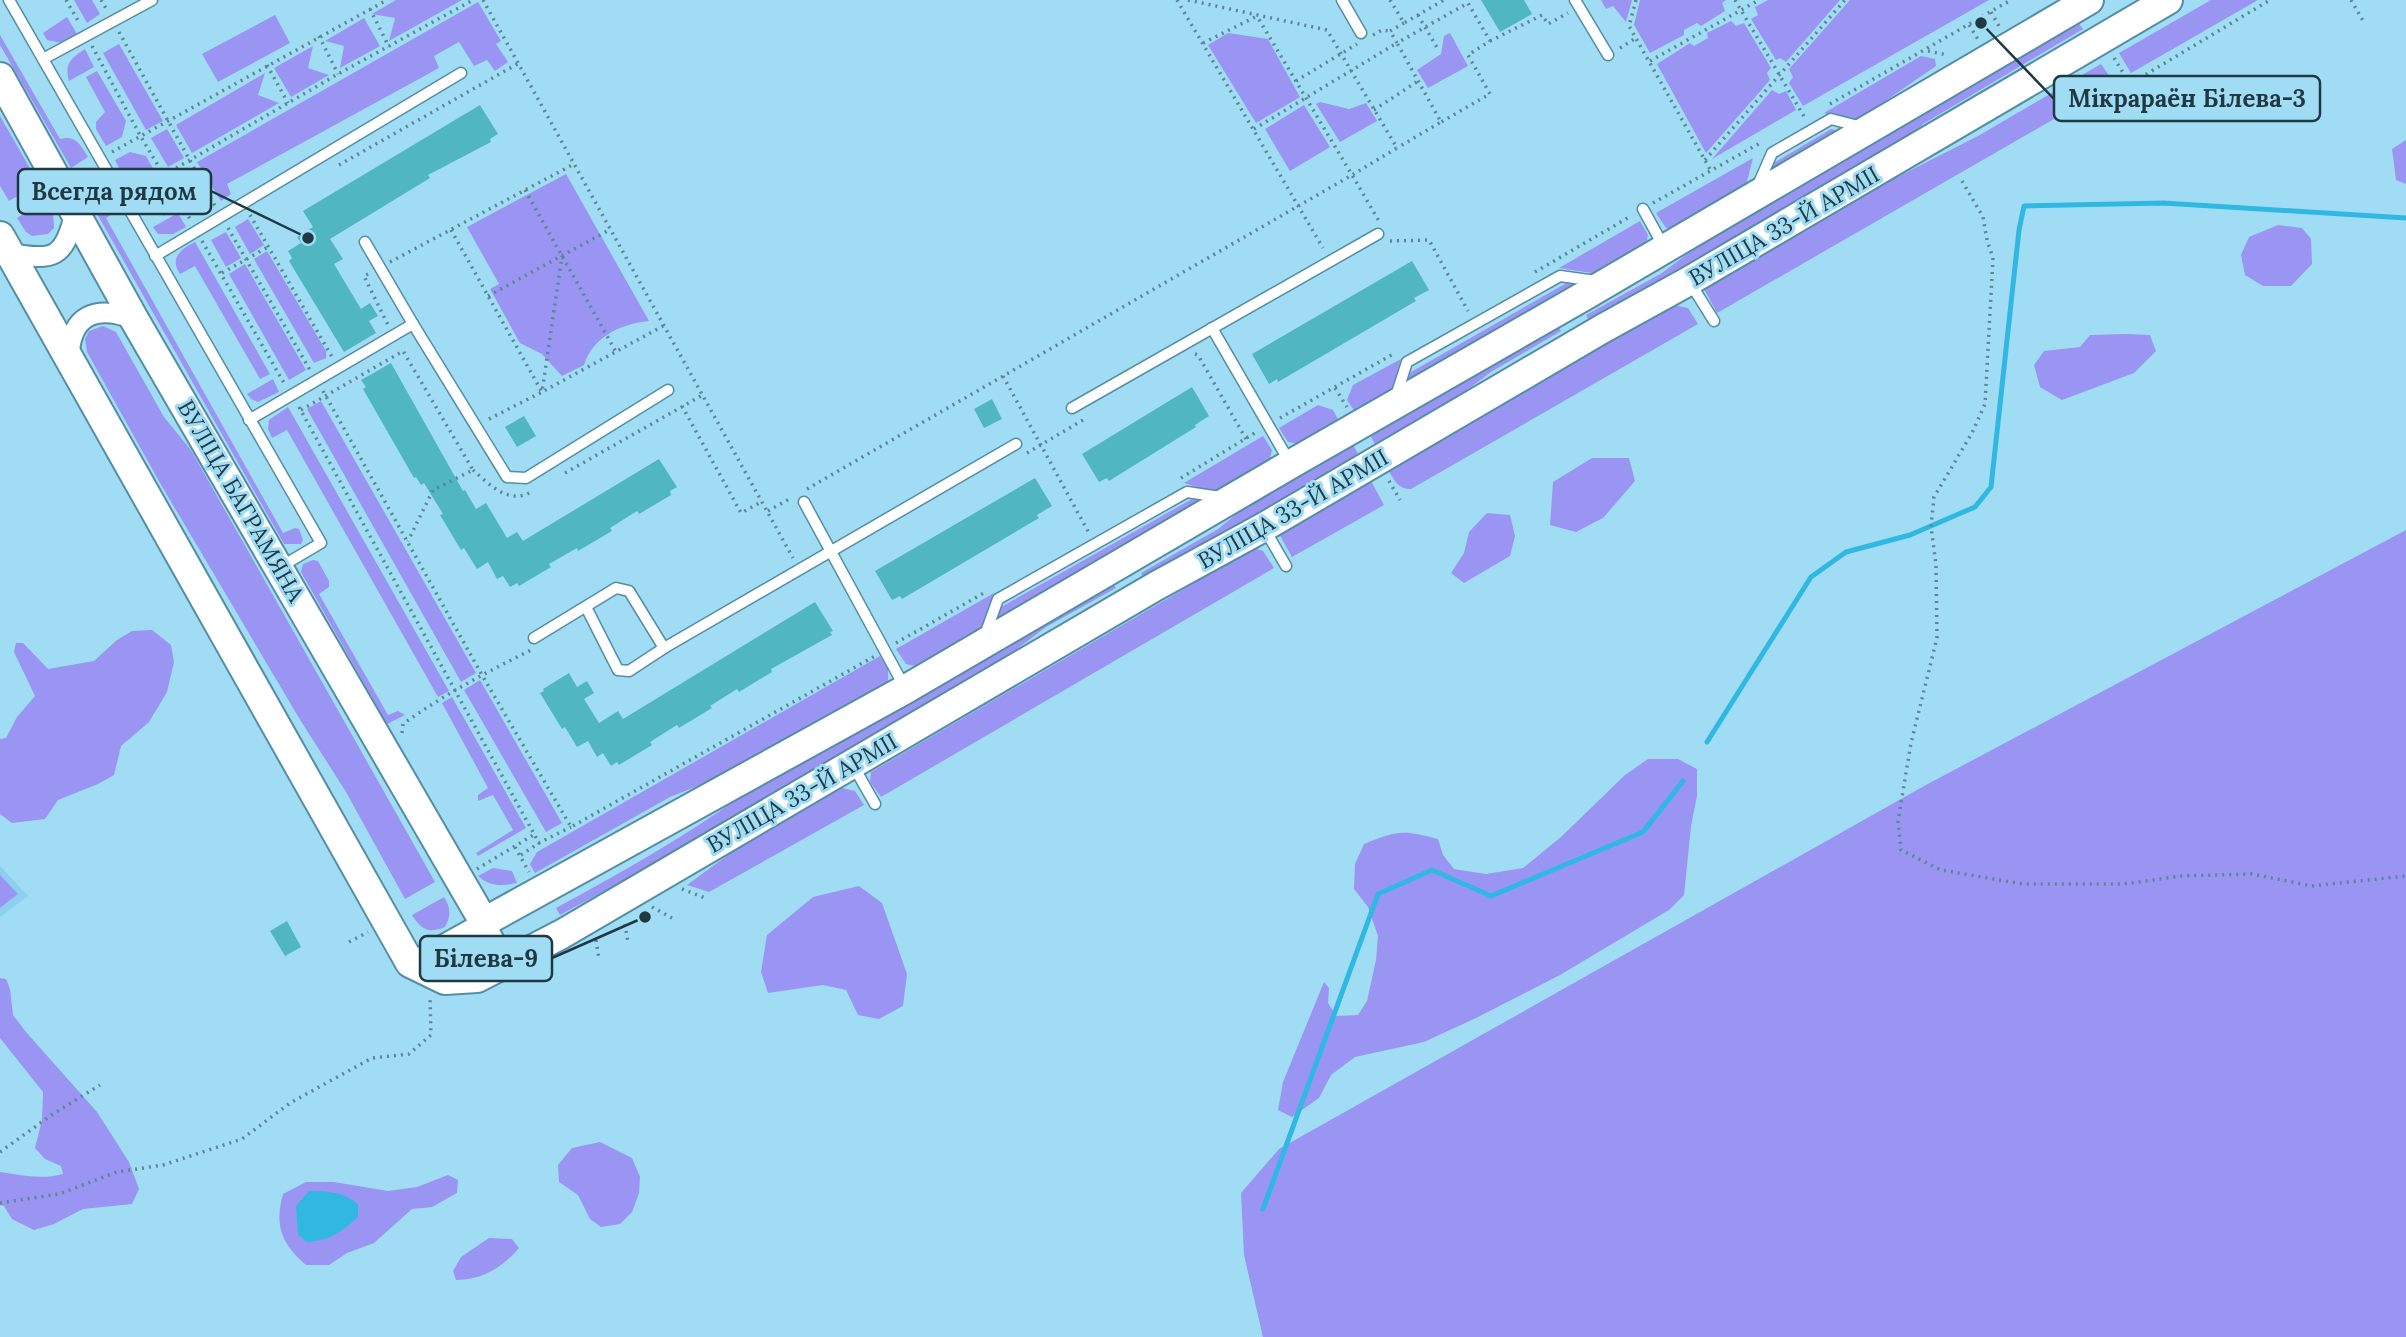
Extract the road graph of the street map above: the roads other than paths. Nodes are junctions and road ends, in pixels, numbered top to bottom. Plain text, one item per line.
1 (9, 0) edge
2 (152, 0) edge
3 (1342, 0) edge
4 (2089, 0) edge
5 (2168, 0) edge
6 (1577, 4) edge
7 (1361, 38) road end
8 (1608, 55) road end
9 (43, 59) junction
10 (461, 73) dead end
11 (0, 78) edge
12 (1643, 209) road end
13 (75, 214) junction
14 (1378, 234) dead end
15 (365, 242) dead end
16 (5, 245) edge
17 (1664, 247) junction
18 (155, 256) junction
19 (1689, 281) junction
20 (1596, 289) junction
21 (134, 319) junction
22 (1545, 319) junction
23 (1714, 321) dead end
24 (413, 324) junction
25 (1212, 328) junction
26 (1602, 329) junction
27 (1563, 352) junction
28 (69, 357) junction
29 (668, 390) dead end
30 (1392, 406) junction
31 (1072, 408) dead end
32 (249, 420) junction
33 (1016, 444) dead end
34 (1291, 464) junction
35 (1231, 499) junction
36 (804, 502) dead end
37 (1264, 527) junction
38 (830, 551) junction
39 (1140, 554) junction
40 (1286, 566) dead end
41 (280, 567) junction
42 (1100, 577) junction
43 (1156, 586) junction
44 (586, 607) junction
45 (1117, 609) junction
46 (534, 638) dead end
47 (982, 645) junction
48 (664, 648) junction
49 (906, 689) junction
50 (852, 764) junction
51 (875, 804) dead end
52 (484, 922) junction
53 (507, 963) junction
54 (420, 968) junction

1 - 9 lane
2 - 9 lane
3 - 7 lane
4 - 17 street, ВУЛІЦА 33-Й АРМІІ
5 - 19 street, ВУЛІЦА 33-Й АРМІІ
6 - 8 lane
9 - 18 lane
10 - 18 lane
11 - 13 street, ВУЛІЦА БАГРАМЯНА
12 - 17 lane
13 - 16 street
13 - 21 street, ВУЛІЦА БАГРАМЯНА
14 - 25 lane
15 - 24 lane
16 - 28 street
17 - 20 street, ВУЛІЦА 33-Й АРМІІ
18 - 32 lane
19 - 23 lane
19 - 26 street, ВУЛІЦА 33-Й АРМІІ
20 - 22 street, ВУЛІЦА 33-Й АРМІІ
20 - 26 street
20 - 30 lane
21 - 28 street
21 - 41 street, ВУЛІЦА БАГРАМЯНА
22 - 27 street
22 - 30 street, ВУЛІЦА 33-Й АРМІІ
24 - 29 lane
24 - 32 lane
25 - 31 lane
25 - 34 lane
26 - 27 street, ВУЛІЦА 33-Й АРМІІ
27 - 37 street, ВУЛІЦА 33-Й АРМІІ
28 - 54 street
30 - 34 street, ВУЛІЦА 33-Й АРМІІ
32 - 41 lane
33 - 38 lane
34 - 35 street, ВУЛІЦА 33-Й АРМІІ
35 - 39 street, ВУЛІЦА 33-Й АРМІІ
35 - 47 lane
36 - 38 lane
37 - 40 lane
37 - 43 street, ВУЛІЦА 33-Й АРМІІ
38 - 48 lane
38 - 49 lane
39 - 42 street, ВУЛІЦА 33-Й АРМІІ
39 - 43 street
41 - 52 street, ВУЛІЦА БАГРАМЯНА
42 - 45 street
42 - 47 street, ВУЛІЦА 33-Й АРМІІ
43 - 45 street, ВУЛІЦА 33-Й АРМІІ
44 - 46 lane
44 - 48 lane
44 - 48 lane
45 - 50 street, ВУЛІЦА 33-Й АРМІІ
47 - 49 street, ВУЛІЦА 33-Й АРМІІ
49 - 52 street, ВУЛІЦА 33-Й АРМІІ
50 - 51 lane
50 - 53 street, ВУЛІЦА 33-Й АРМІІ
52 - 53 street
52 - 54 street
53 - 54 street, ВУЛІЦА 33-Й АРМІІ

